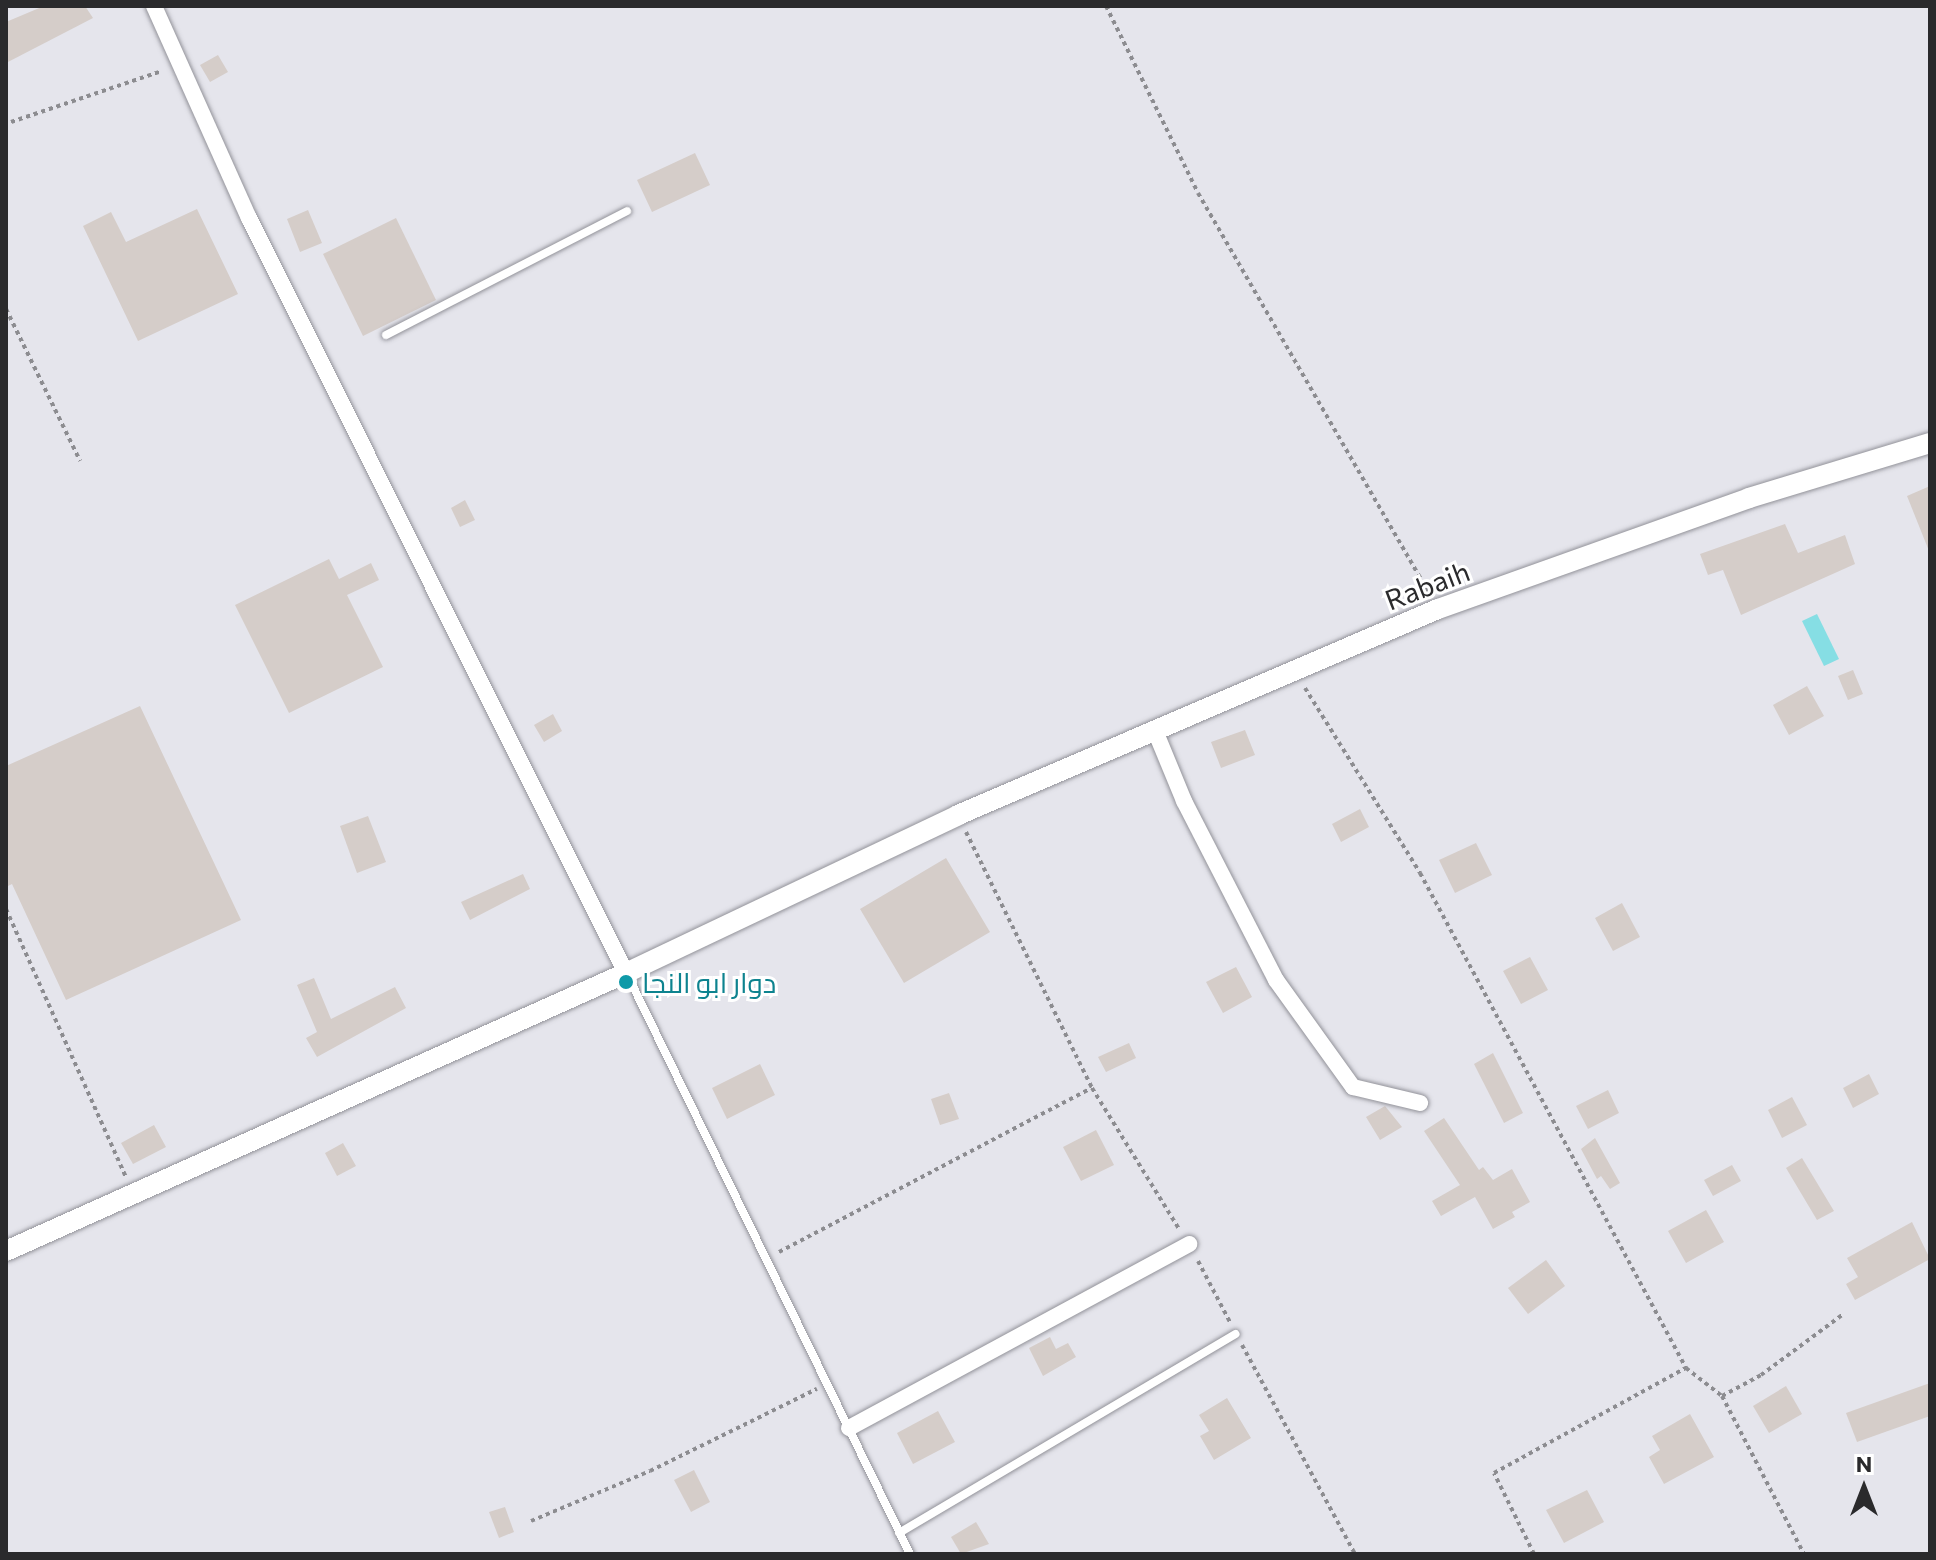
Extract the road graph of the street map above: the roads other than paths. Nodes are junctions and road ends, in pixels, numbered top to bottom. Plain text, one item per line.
1 (154, 6) edge
2 (627, 211) dead end
3 (386, 335) dead end
4 (1930, 443) edge
5 (1156, 733) junction
6 (626, 973) junction
7 (1420, 1103) dead end
8 (1189, 1244) road end
9 (6, 1251) edge
10 (1236, 1334) road end
11 (849, 1428) junction
12 (899, 1533) junction
13 (910, 1554) edge

1 - 6 street
2 - 3 lane
4 - 5 street, Rabaih
5 - 6 street, Rabaih
5 - 7 street
6 - 9 street, Rabaih
6 - 11 lane
8 - 11 street
10 - 12 lane
11 - 12 lane
12 - 13 lane

